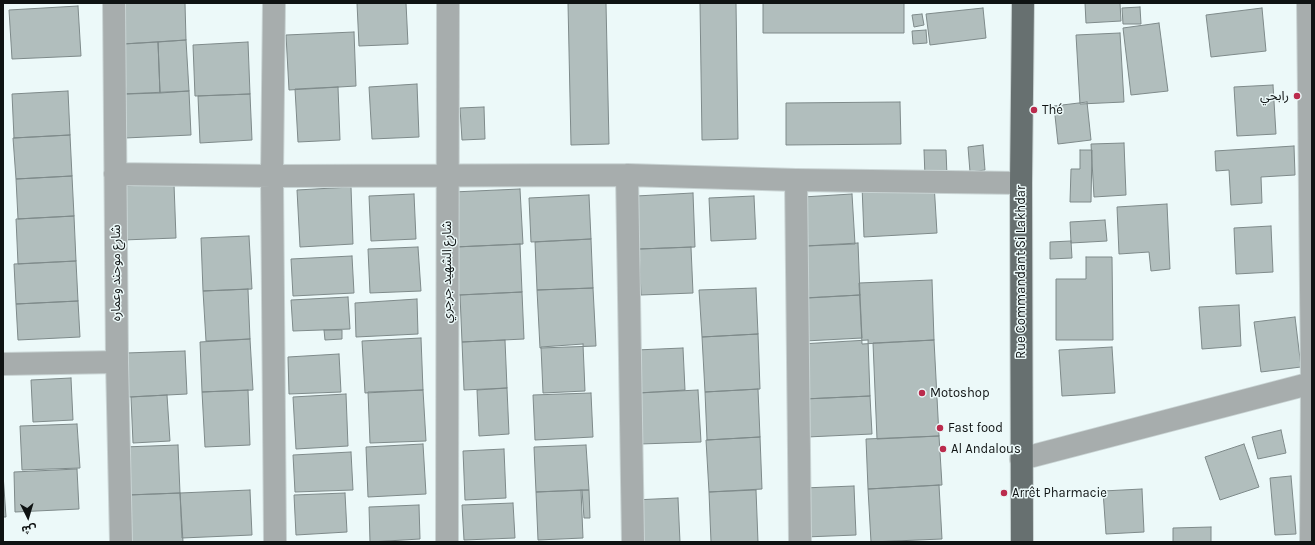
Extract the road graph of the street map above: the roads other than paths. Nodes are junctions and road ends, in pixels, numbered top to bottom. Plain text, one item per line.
1 (114, 3) edge
2 (274, 3) edge
3 (448, 3) edge
4 (1023, 3) edge
5 (1308, 3) edge
6 (115, 174) junction
7 (448, 175) junction
8 (627, 175) junction
9 (272, 176) junction
10 (796, 180) junction
11 (1021, 183) junction
12 (117, 362) junction
13 (3, 364) edge
14 (1312, 383) edge
15 (1021, 460) junction
16 (121, 542) edge
17 (275, 542) edge
18 (447, 542) edge
19 (633, 542) edge
20 (800, 542) edge
21 (1022, 542) edge
22 (1311, 542) edge

1 - 6 street, شارع موحند وعماره
2 - 9 street
3 - 7 street, شارع الشهيد جرجري
4 - 11 main road, Rue Commandant Si Lakhdar
5 - 14 street
6 - 9 street
6 - 12 street, شارع موحند وعماره
7 - 8 street
7 - 9 street
7 - 18 street, شارع الشهيد جرجري
8 - 10 street
8 - 19 street
9 - 17 street
10 - 11 street
10 - 20 street
11 - 15 main road, Rue Commandant Si Lakhdar
12 - 13 street
12 - 16 street, شارع موحند وعماره
14 - 15 street
14 - 22 street
15 - 21 main road, Rue Commandant Si Lakhdar

